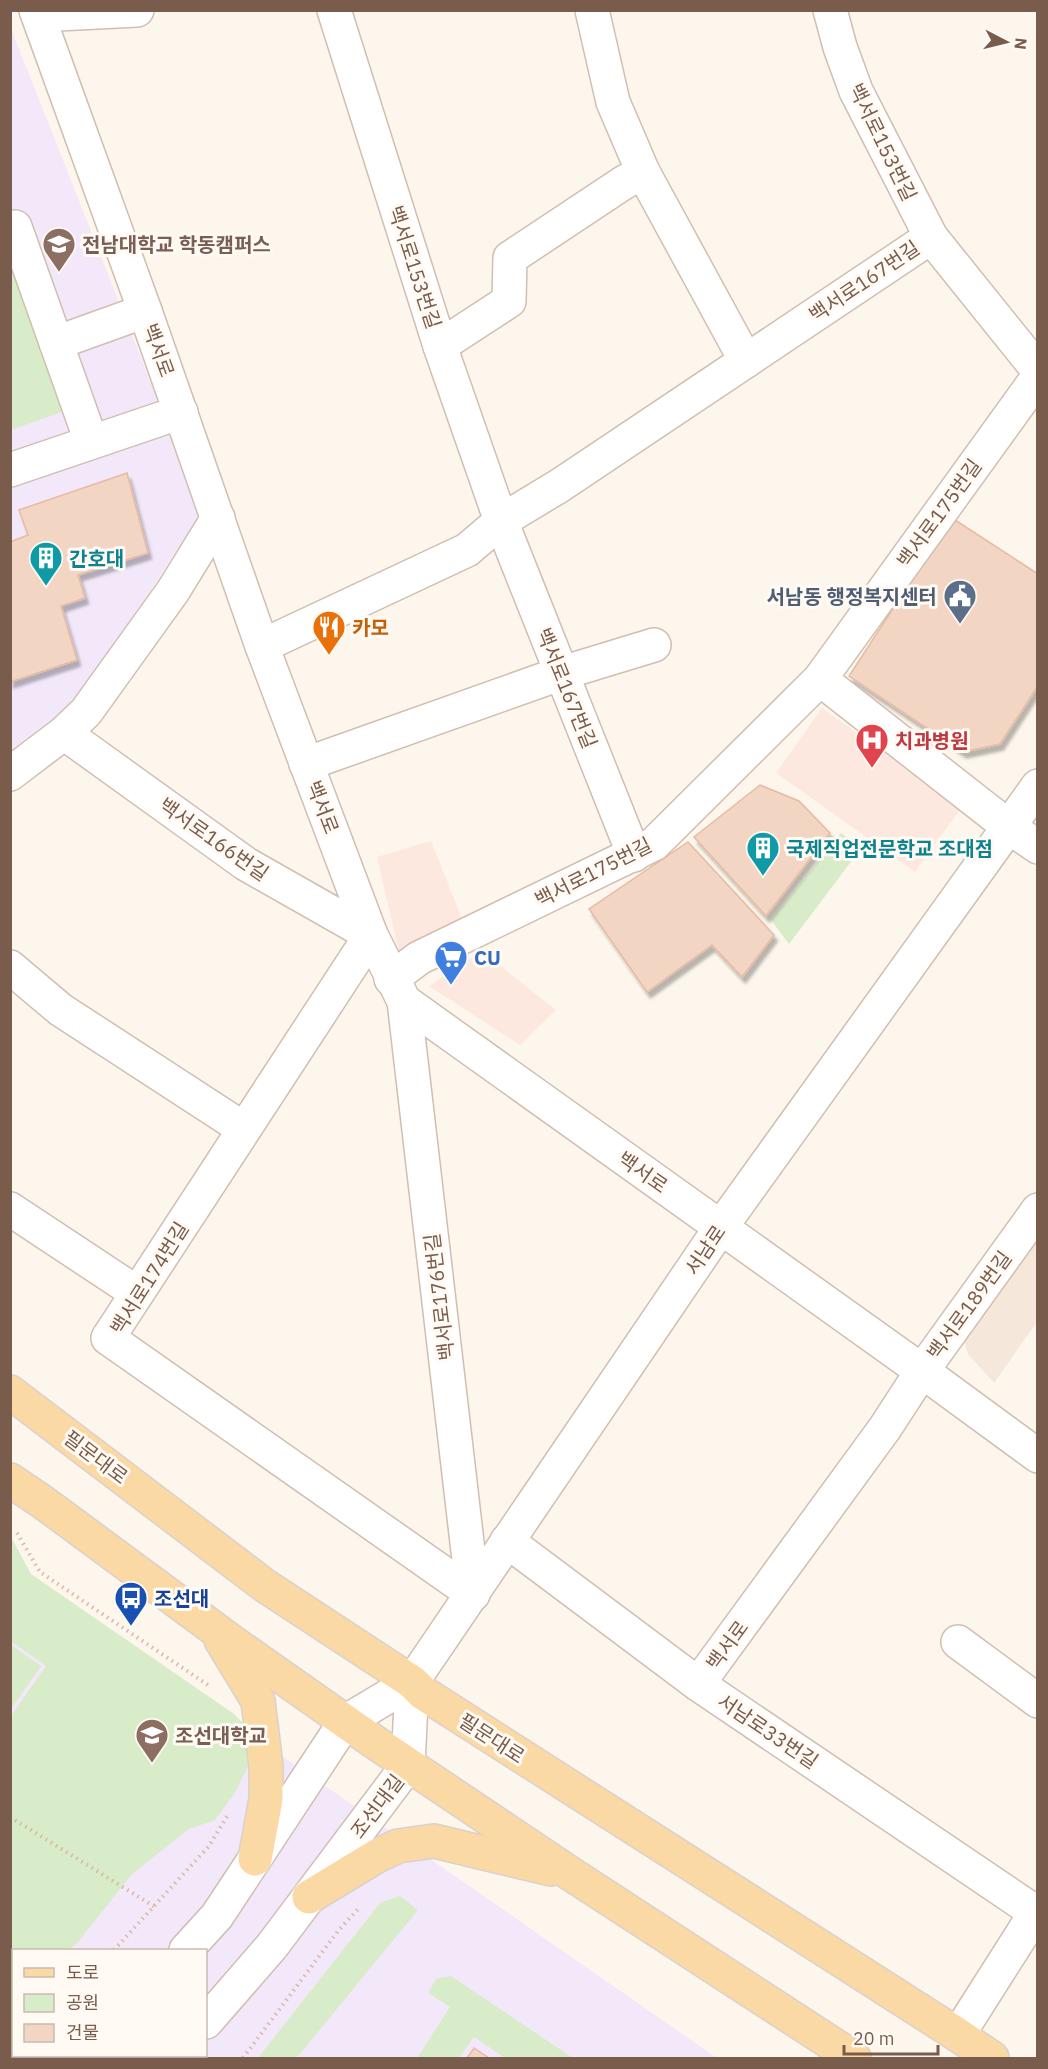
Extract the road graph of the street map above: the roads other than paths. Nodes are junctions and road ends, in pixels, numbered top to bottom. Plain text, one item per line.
1 (137, 10) edge
2 (334, 10) edge
3 (592, 10) edge
4 (830, 10) edge
5 (37, 13) edge
6 (643, 172) junction
7 (10, 229) edge
8 (931, 237) junction
9 (145, 311) junction
10 (56, 343) junction
11 (440, 346) junction
12 (746, 361) junction
13 (1038, 370) edge
14 (1038, 377) edge
15 (181, 412) junction
16 (91, 441) junction
17 (10, 470) edge
18 (218, 518) junction
19 (501, 521) junction
20 (654, 645) dead end
21 (262, 646) junction
22 (561, 673) junction
23 (820, 679) junction
24 (64, 733) junction
25 (306, 764) junction
26 (10, 774) edge
27 (1038, 786) edge
28 (1009, 827) junction
29 (1038, 847) edge
30 (634, 855) junction
31 (371, 935) junction
32 (10, 967) edge
33 (398, 990) junction
34 (244, 1129) junction
35 (10, 1209) edge
36 (1038, 1210) edge
37 (720, 1227) junction
38 (137, 1293) junction
39 (922, 1371) junction
40 (10, 1392) edge
41 (1038, 1456) edge
42 (10, 1480) edge
43 (507, 1541) junction
44 (473, 1593) junction
45 (214, 1629) junction
46 (958, 1642) dead end
47 (412, 1682) junction
48 (698, 1684) junction
49 (1038, 1701) edge
50 (345, 1722) junction
51 (408, 1765) junction
52 (255, 1859) junction
53 (571, 1874) junction
54 (309, 1897) junction
55 (1036, 1910) edge
56 (187, 1949) edge
57 (207, 2021) edge
58 (958, 2035) junction
59 (854, 2058) edge
60 (992, 2058) edge

1 - 5 street
2 - 11 street, 백서로153번길
3 - 6 street
4 - 8 street, 백서로153번길
5 - 9 street, 백서로
6 - 11 street
6 - 12 street
7 - 10 street
8 - 12 street, 백서로167번길
8 - 13 street, 백서로167번길
9 - 10 street
9 - 15 street, 백서로
10 - 16 street
11 - 19 street, 백서로153번길
12 - 19 street, 백서로167번길
14 - 23 street, 백서로175번길
15 - 16 street
15 - 18 street, 백서로
16 - 17 street
18 - 21 street, 백서로
18 - 24 street
19 - 21 street, 백서로167번길
19 - 22 street, 백서로167번길
20 - 22 street
21 - 25 street, 백서로
22 - 25 street
22 - 30 street, 백서로167번길
23 - 28 street
23 - 30 street, 백서로175번길
24 - 26 street
24 - 31 street, 백서로166번길
25 - 31 street, 백서로
27 - 28 street, 서남로
28 - 29 street
28 - 37 street, 서남로
30 - 33 street, 백서로175번길
31 - 33 street, 백서로
31 - 34 street, 백서로174번길
32 - 34 street
33 - 37 street, 백서로
33 - 44 street, 백서로176번길
34 - 38 street, 백서로174번길
35 - 38 street
36 - 39 street, 백서로189번길
37 - 39 street, 백서로
37 - 43 street, 서남로
38 - 44 street, 백서로174번길
39 - 41 street, 백서로
39 - 48 street, 백서로
40 - 47 main road, 필문대로
42 - 45 main road
43 - 44 street, 서남로
43 - 48 street, 서남로33번길
44 - 47 street, 서남로
45 - 50 main road
45 - 52 main road
46 - 49 street
47 - 50 street
47 - 51 street, 조선대길
47 - 58 main road, 필문대로
48 - 55 street, 서남로33번길
50 - 51 main road
50 - 52 street
51 - 53 main road
51 - 54 street, 조선대길
52 - 56 street
53 - 54 main road
53 - 59 main road
54 - 57 street, 조선대길
55 - 58 street
58 - 60 main road, 필문대로

